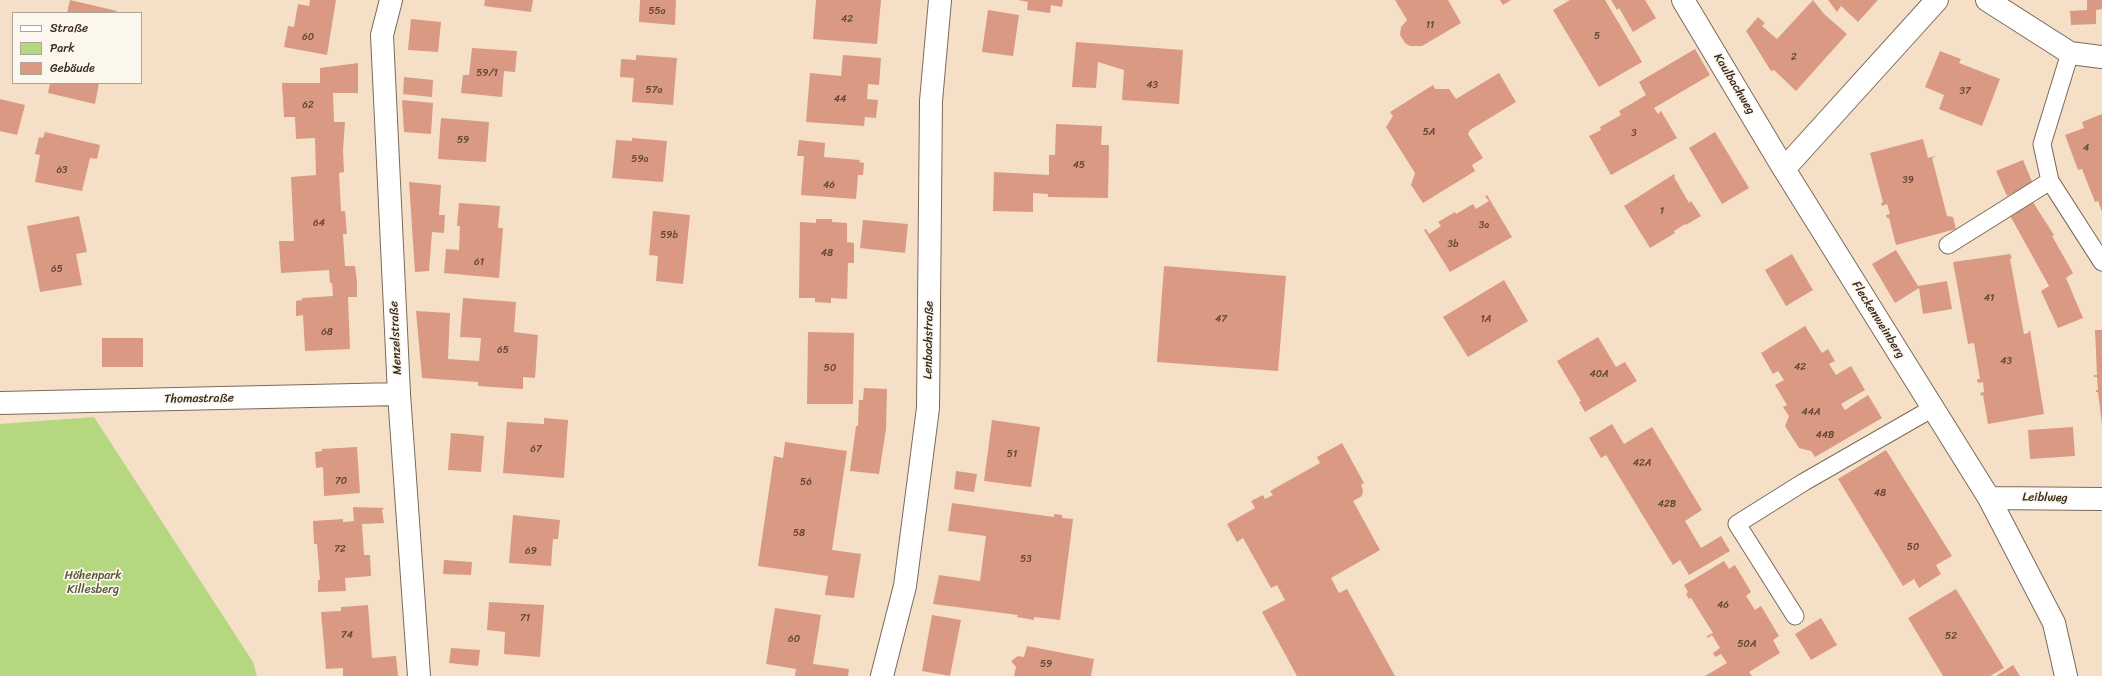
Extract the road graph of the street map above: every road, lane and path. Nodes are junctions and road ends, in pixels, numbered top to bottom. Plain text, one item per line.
1 (390, 0) edge
2 (940, 0) edge
3 (1683, 0) edge
4 (1937, 0) edge
5 (1987, 0) edge
6 (2070, 53) junction
7 (2102, 57) edge
8 (1784, 169) junction
9 (2050, 181) junction
10 (1948, 245) dead end
11 (2102, 262) edge
12 (399, 394) junction
13 (0, 403) edge
14 (1933, 408) junction
15 (1989, 498) junction
16 (2102, 499) edge
17 (1795, 616) dead end
18 (419, 676) edge
19 (882, 676) edge
20 (2066, 676) edge

1 - 12 street, Menzelstraße
2 - 19 street, Lenbachstraße
3 - 8 street, Kaulbachweg
4 - 8 street
5 - 6 street
6 - 7 street
6 - 9 lane
8 - 14 street, Fleckenweinberg
9 - 10 lane
9 - 11 lane
12 - 13 street, Thomastraße
12 - 18 street, Menzelstraße
14 - 15 street, Fleckenweinberg
14 - 17 lane
15 - 16 street, Leiblweg
15 - 20 street, Fleckenweinberg

